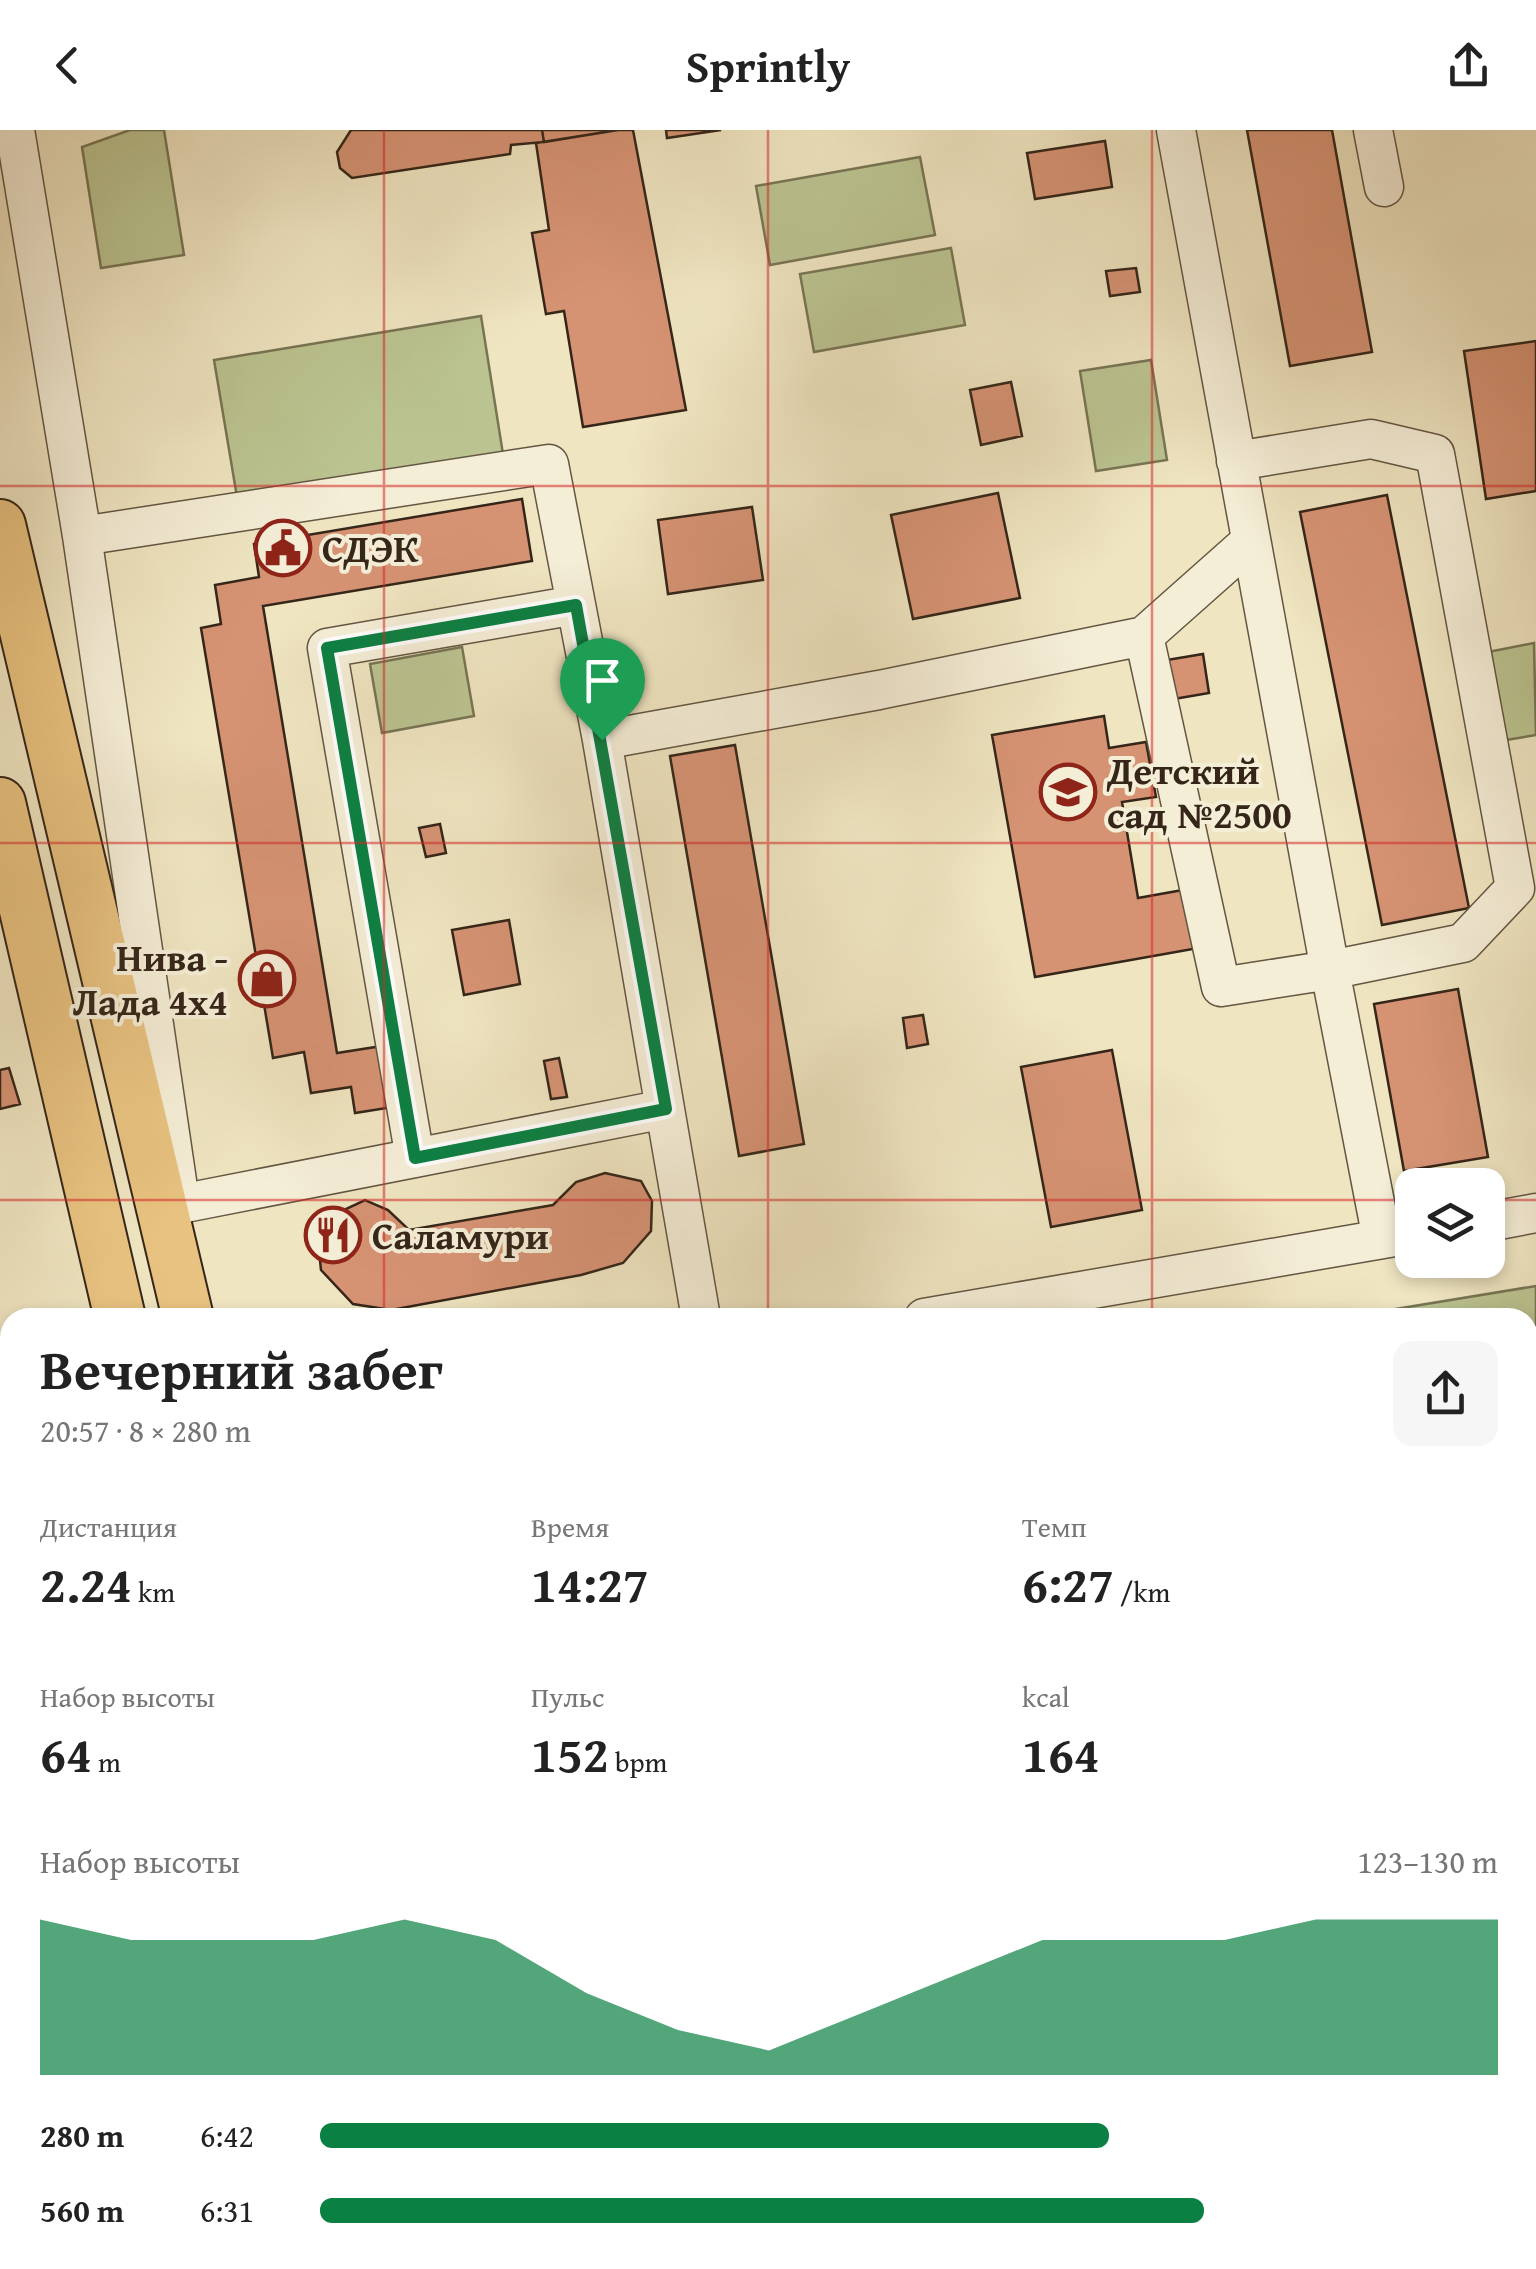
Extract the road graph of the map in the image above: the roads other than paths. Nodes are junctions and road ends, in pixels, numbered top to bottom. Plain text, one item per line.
1 (15, 130) edge
2 (1176, 130) edge
3 (1373, 130) edge
4 (1384, 187) dead end
5 (1236, 461) junction
6 (0, 525) edge
7 (82, 536) junction
8 (1251, 541) junction
9 (576, 605) junction
10 (1144, 636) junction
11 (602, 740) junction
12 (0, 802) edge
13 (1330, 970) junction
14 (666, 1109) junction
15 (415, 1158) junction
16 (180, 1204) junction
17 (1536, 1214) edge
18 (1505, 1219) edge
19 (1395, 1229) edge
20 (1395, 1237) edge
21 (118, 1308) edge
22 (188, 1308) edge
23 (189, 1308) edge
24 (699, 1308) edge
25 (982, 1308) edge

1 - 7 street
2 - 5 street
3 - 4 street
5 - 8 street
5 - 13 street
6 - 22 main road
7 - 9 street
7 - 16 street
8 - 10 street
8 - 13 street
9 - 11 street
9 - 15 street
10 - 11 street
10 - 13 street
11 - 14 street
12 - 21 main road
13 - 19 street
14 - 15 street
14 - 24 street
15 - 16 street
16 - 23 street
17 - 18 street
20 - 25 street

